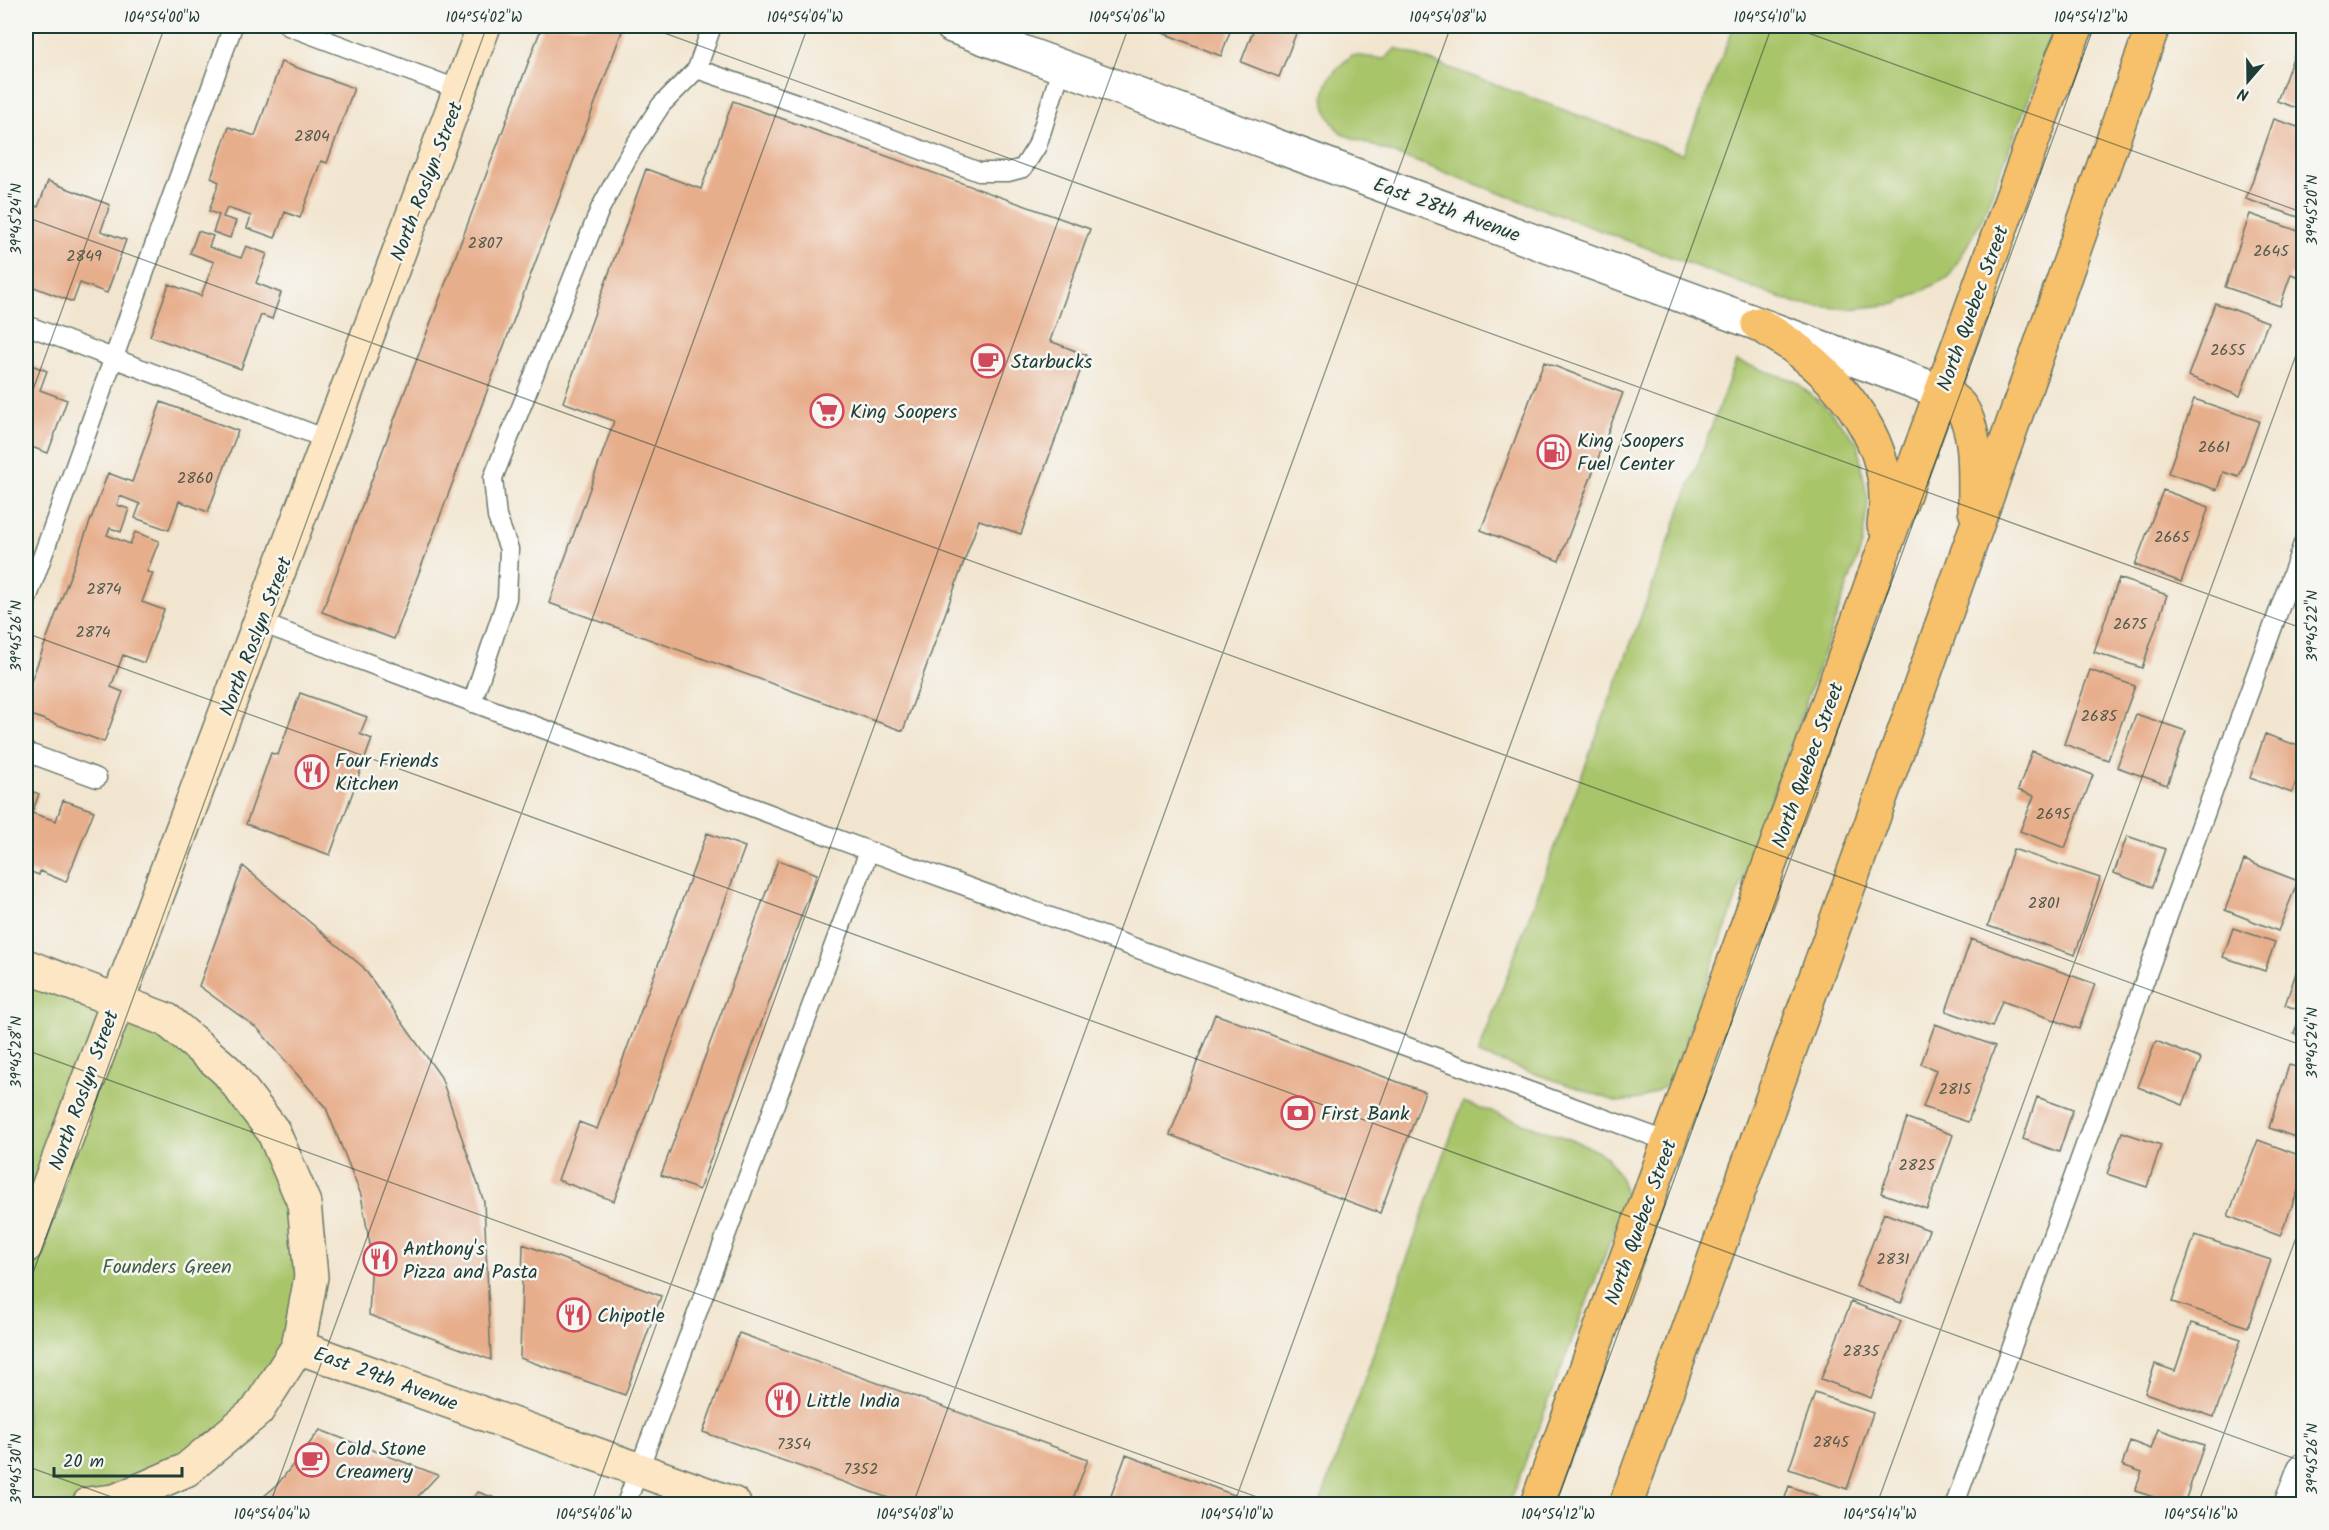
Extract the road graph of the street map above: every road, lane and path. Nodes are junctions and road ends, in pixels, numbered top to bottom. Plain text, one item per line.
1 (233, 26) edge
2 (288, 26) edge
3 (484, 26) edge
4 (712, 26) edge
5 (952, 26) edge
6 (2077, 26) edge
7 (2153, 26) edge
8 (1062, 66) junction
9 (697, 69) junction
10 (460, 90) junction
11 (1758, 324) junction
12 (26, 325) edge
13 (114, 358) junction
14 (1942, 392) junction
15 (329, 440) junction
16 (1976, 528) junction
17 (2304, 541) edge
18 (1868, 598) junction
19 (26, 602) edge
20 (261, 622) junction
21 (472, 703) junction
22 (26, 752) edge
23 (97, 778) dead end
24 (869, 851) junction
25 (26, 966) edge
26 (116, 1000) junction
27 (1669, 1142) junction
28 (26, 1246) edge
29 (298, 1347) junction
30 (639, 1470) junction
31 (2304, 1470) edge
32 (89, 1504) edge
33 (626, 1504) edge
34 (734, 1504) edge
35 (1537, 1504) edge
36 (1626, 1504) edge
37 (1955, 1504) edge
38 (2291, 1504) edge

1 - 13 lane
2 - 10 lane
3 - 10 street, North Roslyn Street
4 - 9 lane
5 - 8 street, East 28th Avenue
6 - 14 main road, North Quebec Street
7 - 16 main road
8 - 9 lane
8 - 11 street, East 28th Avenue
9 - 21 lane
10 - 15 street, North Roslyn Street
11 - 14 street, East 28th Avenue
11 - 18 main road
12 - 13 lane
13 - 15 lane
13 - 19 lane
14 - 16 main road
14 - 18 main road, North Quebec Street
15 - 20 street, North Roslyn Street
16 - 36 main road
17 - 37 lane
18 - 27 main road, North Quebec Street
20 - 21 lane
20 - 26 street, North Roslyn Street
21 - 24 lane
22 - 23 lane
24 - 27 lane
24 - 30 lane
25 - 26 street, East 29th Avenue
26 - 28 street, North Roslyn Street
26 - 29 street, East 29th Avenue
27 - 35 main road, North Quebec Street
29 - 30 street, East 29th Avenue
29 - 32 street
30 - 33 lane
30 - 34 street, East 29th Avenue
31 - 38 street

